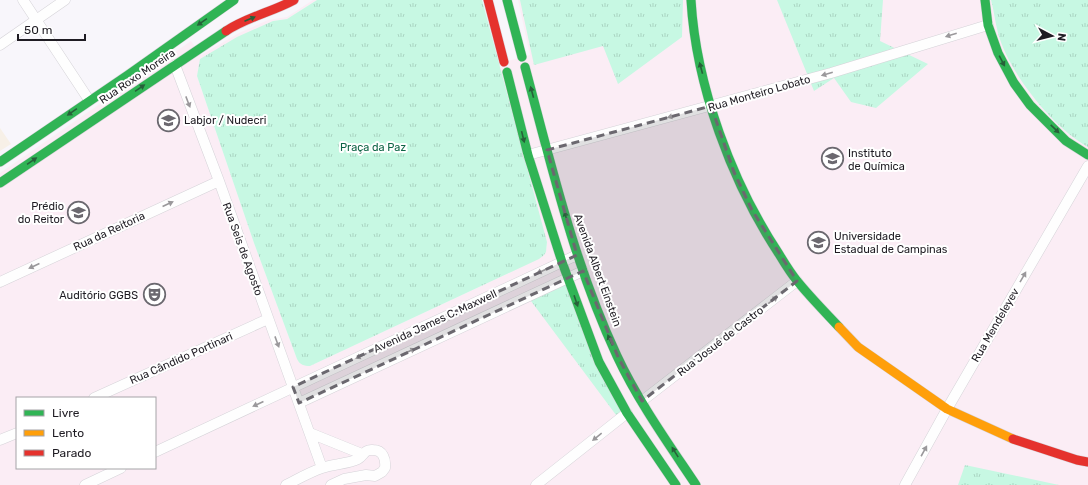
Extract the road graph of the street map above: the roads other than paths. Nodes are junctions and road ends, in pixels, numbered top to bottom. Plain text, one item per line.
1 (23, 0) edge
2 (65, 0) edge
3 (234, 0) edge
4 (488, 0) edge
5 (507, 0) edge
6 (691, 0) edge
7 (985, 0) edge
8 (291, 1) edge
9 (37, 20) junction
10 (988, 24) junction
11 (0, 45) edge
12 (522, 57) dead end
13 (504, 62) dead end
14 (175, 65) junction
15 (525, 68) dead end
16 (507, 72) dead end
17 (89, 100) junction
18 (711, 106) junction
19 (547, 150) junction
20 (1088, 154) edge
21 (528, 155) junction
22 (0, 162) edge
23 (1088, 166) edge
24 (219, 181) junction
25 (0, 183) edge
26 (577, 255) junction
27 (562, 262) junction
28 (583, 271) junction
29 (568, 279) junction
30 (797, 281) junction
31 (0, 282) edge
32 (268, 319) junction
33 (293, 387) junction
34 (96, 397) edge
35 (642, 401) junction
36 (299, 403) junction
37 (947, 409) junction
38 (627, 413) junction
39 (16, 433) edge
40 (310, 434) junction
41 (0, 440) edge
42 (156, 452) edge
43 (360, 456) junction
44 (1088, 462) edge
45 (322, 468) junction
46 (119, 469) edge
47 (85, 485) edge
48 (286, 485) edge
49 (330, 485) edge
50 (536, 485) edge
51 (676, 485) edge
52 (696, 485) edge
53 (905, 485) edge

1 - 9 street
2 - 9 street
3 -> 17 street, Rua Roxo Moreira
4 - 13 street
5 - 12 street
18 -> 6 street
7 - 10 street
14 -> 8 street, Rua Roxo Moreira
9 - 11 street
9 - 17 street
10 -> 18 street, Rua Monteiro Lobato
10 -> 20 street
14 -> 24 street, Rua Seis de Agosto
25 -> 14 street, Rua Roxo Moreira
19 -> 15 street, Avenida Albert Einstein
16 -> 21 street
17 -> 22 street, Rua Roxo Moreira
18 -> 19 street, Rua Monteiro Lobato
18 - 30 street
19 - 21 street, Rua Monteiro Lobato
26 -> 19 street, Avenida Albert Einstein
21 - 27 street
37 -> 23 street, Rua Mendeleyev
24 - 31 street, Rua da Reitoria
24 - 32 street, Rua Seis de Agosto
26 - 27 street, Avenida James C. Maxwell
26 - 28 street, Avenida Albert Einstein
27 - 29 street
27 -> 33 street, Avenida James C. Maxwell
28 - 29 street, Avenida James C. Maxwell
35 -> 28 street, Avenida Albert Einstein
36 -> 29 street, Avenida James C. Maxwell
29 -> 38 street
35 -> 30 street, Rua Josué de Castro
30 - 37 street
32 -> 33 street, Rua Seis de Agosto
32 - 34 street, Rua Cândido Portinari
33 - 36 street, Rua Seis de Agosto
33 -> 42 street, Avenida James C. Maxwell
52 -> 35 street, Avenida Albert Einstein
36 - 40 street, Rua Seis de Agosto
37 - 44 street
53 -> 37 street, Rua Mendeleyev
38 -> 50 street
38 - 51 street
39 - 41 street
40 - 43 street
40 - 45 street, Rua Seis de Agosto
43 - 45 street
43 - 49 street
45 - 48 street
46 - 47 street

